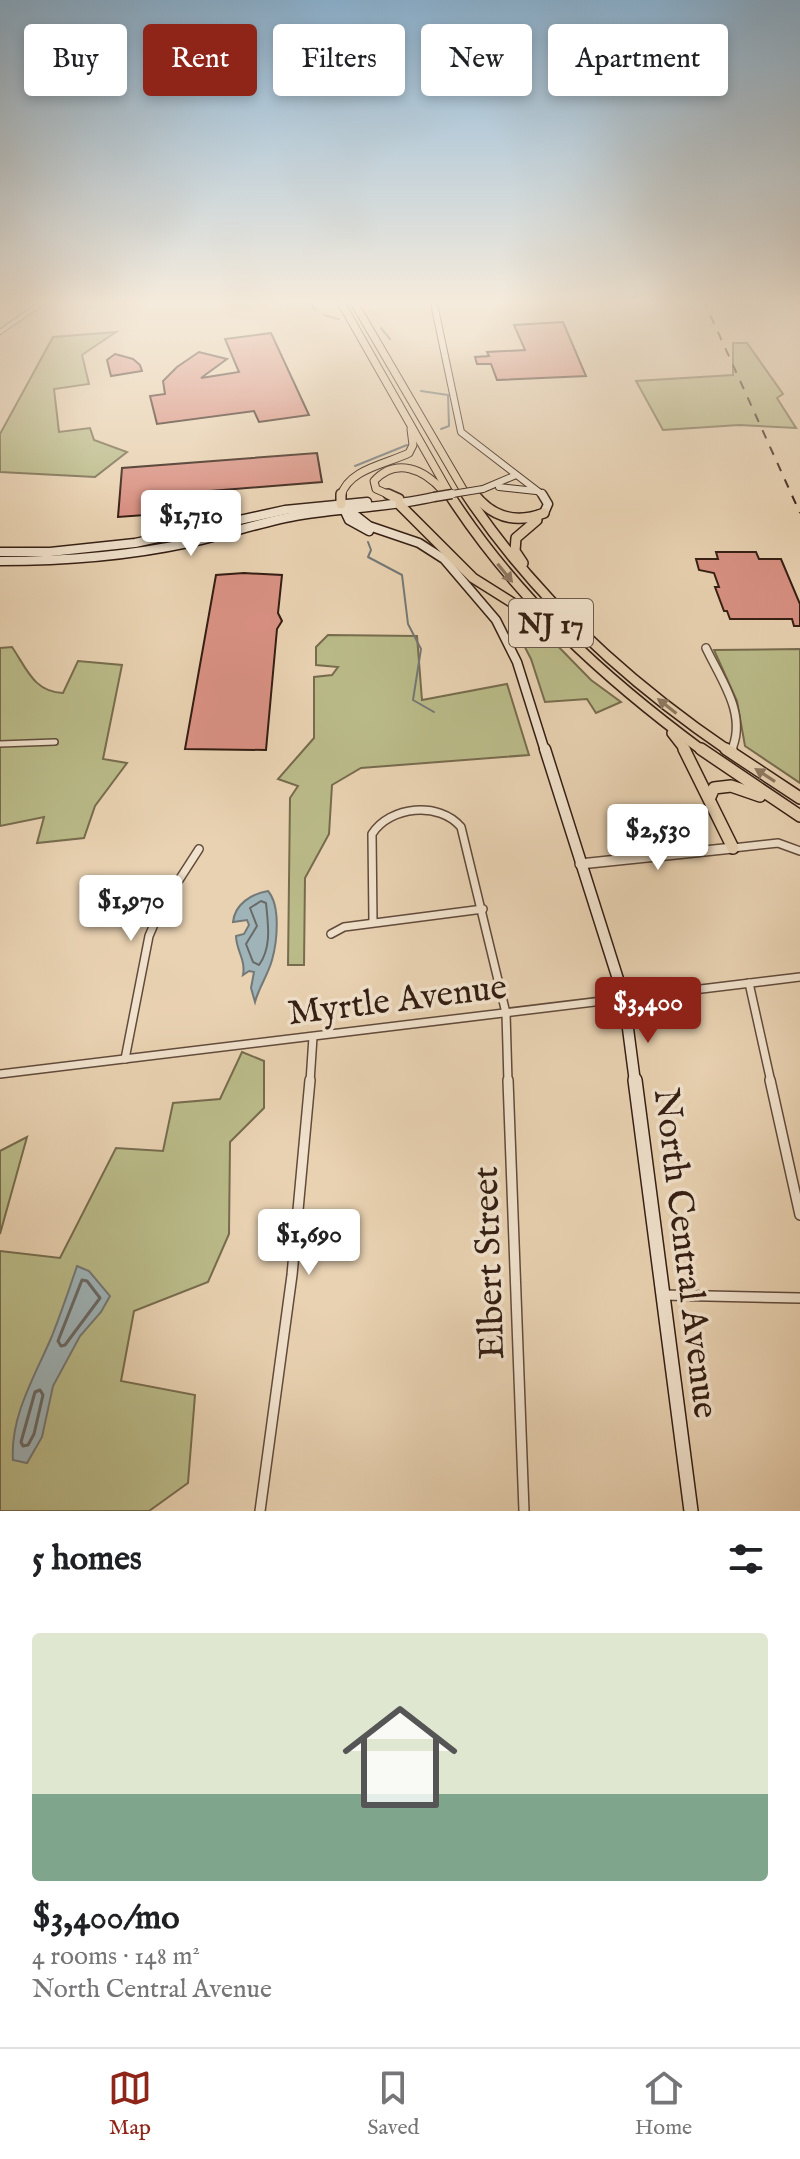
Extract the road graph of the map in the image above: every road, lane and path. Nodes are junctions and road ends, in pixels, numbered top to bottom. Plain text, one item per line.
1 (379, 370) edge
2 (394, 370) edge
3 (448, 370) edge
4 (410, 423) junction
5 (447, 460) junction
6 (499, 464) junction
7 (519, 477) junction
8 (498, 485) junction
9 (541, 493) junction
10 (400, 502) junction
11 (345, 508) junction
12 (372, 508) junction
13 (460, 509) junction
14 (544, 513) junction
15 (369, 526) junction
16 (405, 539) junction
17 (0, 552) edge
18 (0, 561) edge
19 (525, 573) junction
20 (561, 633) junction
21 (706, 648) dead end
22 (659, 719) junction
23 (55, 742) dead end
24 (0, 744) edge
25 (730, 752) junction
26 (710, 797) junction
27 (800, 798) edge
28 (783, 805) junction
29 (800, 816) edge
30 (733, 848) junction
31 (199, 849) dead end
32 (800, 851) edge
33 (580, 864) junction
34 (483, 909) junction
35 (373, 922) junction
36 (331, 934) dead end
37 (800, 977) edge
38 (749, 983) junction
39 (624, 998) junction
40 (506, 1013) junction
41 (313, 1037) junction
42 (125, 1059) junction
43 (0, 1074) edge
44 (800, 1215) edge
45 (663, 1295) junction
46 (800, 1298) edge
47 (260, 1511) edge
48 (524, 1511) edge
49 (691, 1511) edge

1 - 4 highway, NJ 17
2 - 5 highway, NJ 17
3 - 6 main road
4 - 11 highway
4 - 13 highway, NJ 17
5 - 14 highway
5 - 19 highway, NJ 17
6 - 7 main road
6 - 8 main road
7 - 8 main road
7 - 9 main road
8 - 9 main road
8 - 10 main road, bridge
9 - 14 main road
10 - 11 main road
10 - 12 main road
10 - 13 highway
10 - 20 highway
11 - 12 main road
11 - 15 main road, North Central Avenue
11 - 16 main road, North Central Avenue
11 - 17 main road
11 - 18 main road
12 - 15 main road
13 -> 20 highway, NJ 17
14 - 19 highway
15 - 16 main road, North Central Avenue
16 - 33 main road, North Central Avenue
25 -> 19 highway, NJ 17
20 - 22 highway, NJ 17
21 - 25 street
22 - 26 highway
22 - 28 highway, NJ 17
23 - 24 street
27 -> 25 highway, NJ 17
26 - 28 highway
26 - 30 highway
28 - 29 highway, NJ 17
30 - 32 street
30 - 33 street
31 - 42 street
33 - 39 main road, North Central Avenue
34 - 35 street
34 - 35 street, Elbert Street
34 - 40 street, Elbert Street
35 - 36 street
37 - 38 street, Myrtle Avenue
38 - 39 street, Myrtle Avenue
38 - 44 street
39 - 40 street, Myrtle Avenue
39 - 45 main road, North Central Avenue
40 - 41 street, Myrtle Avenue
40 - 48 street, Elbert Street
41 - 42 street, Myrtle Avenue
41 - 47 street
42 - 43 street, Myrtle Avenue
45 - 46 street
45 - 49 main road, North Central Avenue

